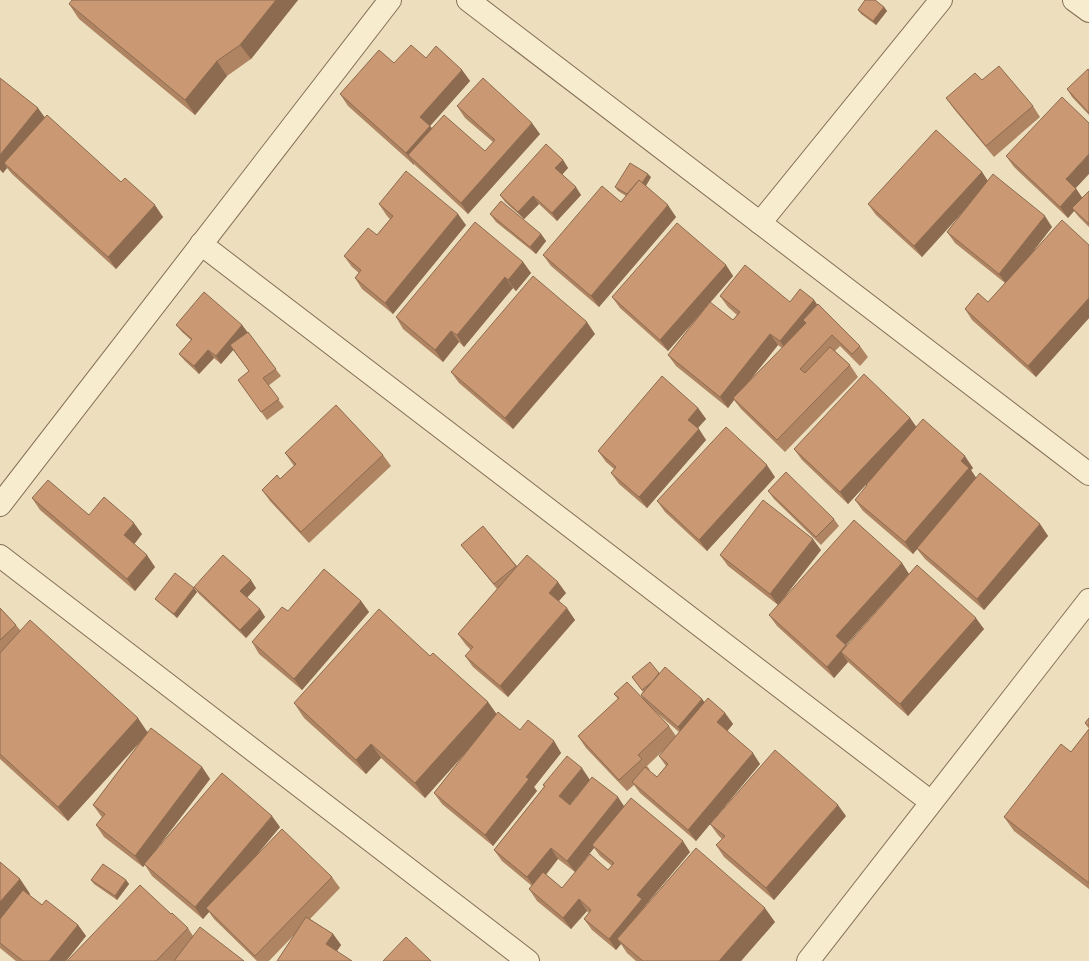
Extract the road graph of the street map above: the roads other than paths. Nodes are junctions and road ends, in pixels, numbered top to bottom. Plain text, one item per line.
1 (390, 0) edge
2 (468, 0) edge
3 (1074, 0) edge
4 (936, 2) edge
5 (1089, 12) edge
6 (760, 223) junction
7 (201, 244) junction
8 (1089, 474) edge
9 (0, 505) edge
10 (0, 556) edge
11 (1089, 600) edge
12 (931, 802) junction
13 (528, 961) edge
14 (808, 961) edge

1 - 7 street
2 - 6 street
3 - 5 street
4 - 6 street
6 - 8 street
7 - 9 street
7 - 12 street
10 - 13 street
11 - 12 street
12 - 14 street

